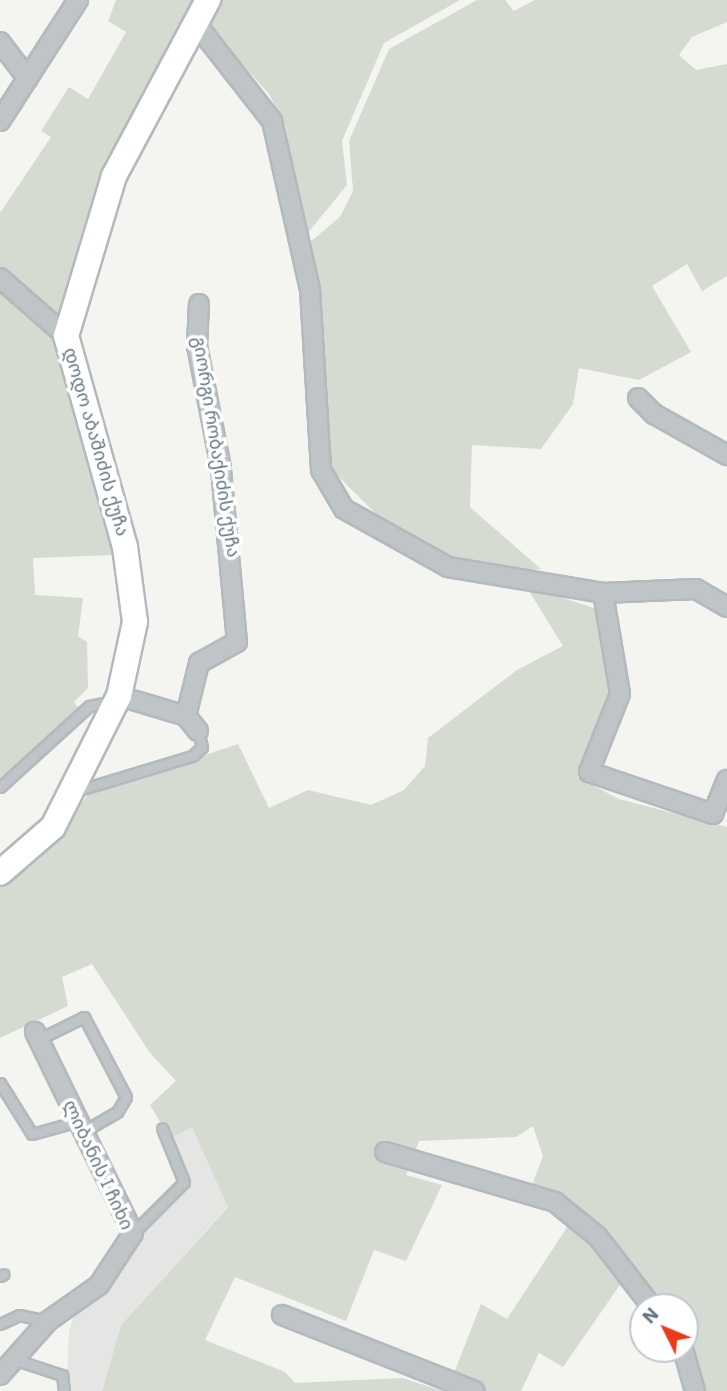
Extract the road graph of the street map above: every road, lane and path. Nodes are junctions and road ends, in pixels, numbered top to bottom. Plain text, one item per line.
1 (78, 0) edge
2 (208, 0) edge
3 (197, 25) junction
4 (0, 42) edge
5 (28, 79) junction
6 (0, 121) edge
7 (0, 278) edge
8 (199, 304) dead end
9 (66, 336) junction
10 (638, 398) dead end
11 (727, 455) edge
12 (603, 593) junction
13 (727, 607) edge
14 (117, 699) junction
15 (186, 716) junction
16 (198, 731) joint
17 (727, 780) edge
18 (0, 787) edge
19 (71, 792) junction
20 (0, 873) edge
21 (37, 1035) joint
22 (0, 1083) edge
23 (82, 1126) junction
24 (162, 1128) dead end
25 (385, 1152) dead end
26 (133, 1233) junction
27 (641, 1293) edge
28 (282, 1315) dead end
29 (48, 1321) junction
30 (0, 1324) edge
31 (11, 1358) junction
32 (687, 1363) edge
33 (0, 1375) edge
34 (64, 1391) edge
35 (475, 1391) edge
36 (695, 1391) edge

1 - 5 street
2 - 3 street, დოდო აბაშიძის ქუჩა
3 - 9 street, დოდო აბაშიძის ქუჩა
3 - 12 street
4 - 5 street
5 - 6 street
7 - 9 street
8 - 15 street, გიორგი რობაქიძის ქუჩა
9 - 14 street, დოდო აბაშიძის ქუჩა
10 - 11 street
12 - 13 street
12 - 17 street
14 - 15 street
14 - 18 lane
14 - 19 street, დოდო აბაშიძის ქუჩა
15 - 16 street
16 - 19 lane
19 - 20 street, დოდო აბაშიძის ქუჩა
21 - 23 street, ლიბანის I ჩიხი
21 - 23 lane
22 - 23 lane
23 - 26 street, ლიბანის I ჩიხი
24 - 26 lane
25 - 27 street
26 - 29 street, ლიბანის I ჩიხი
28 - 35 street
29 - 30 lane
29 - 31 street, ლიბანის I ჩიხი
31 - 33 street, ლიბანის I ჩიხი
31 - 34 lane
32 - 36 street

